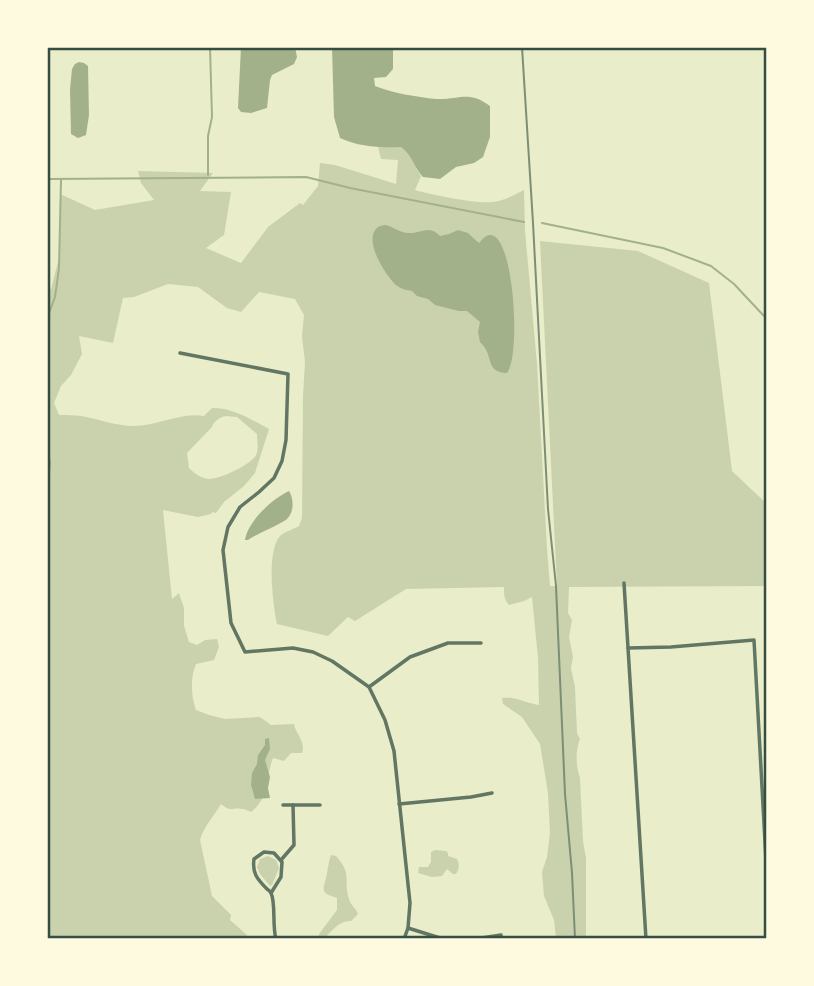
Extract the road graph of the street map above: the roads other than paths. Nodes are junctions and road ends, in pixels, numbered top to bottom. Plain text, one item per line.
1 (180, 353) dead end
2 (624, 583) dead end
3 (481, 643) dead end
4 (628, 648) junction
5 (369, 687) junction
6 (760, 739) junction
7 (767, 739) edge
8 (492, 793) dead end
9 (400, 804) junction
10 (283, 805) dead end
11 (293, 805) junction
12 (320, 805) dead end
13 (281, 860) junction
14 (767, 879) edge
15 (271, 893) junction
16 (408, 928) junction
17 (276, 939) edge
18 (404, 939) edge
19 (466, 939) edge
20 (475, 939) edge
21 (501, 939) edge
22 (646, 939) edge

1 - 5 street
2 - 4 street
3 - 5 street
4 - 6 street
4 - 22 street
5 - 9 street
6 - 7 street
6 - 14 street
8 - 9 street
9 - 16 street
10 - 11 street
11 - 12 street
11 - 13 street
13 - 15 street
13 - 15 street
15 - 17 street
16 - 18 street
16 - 19 street
20 - 21 street

